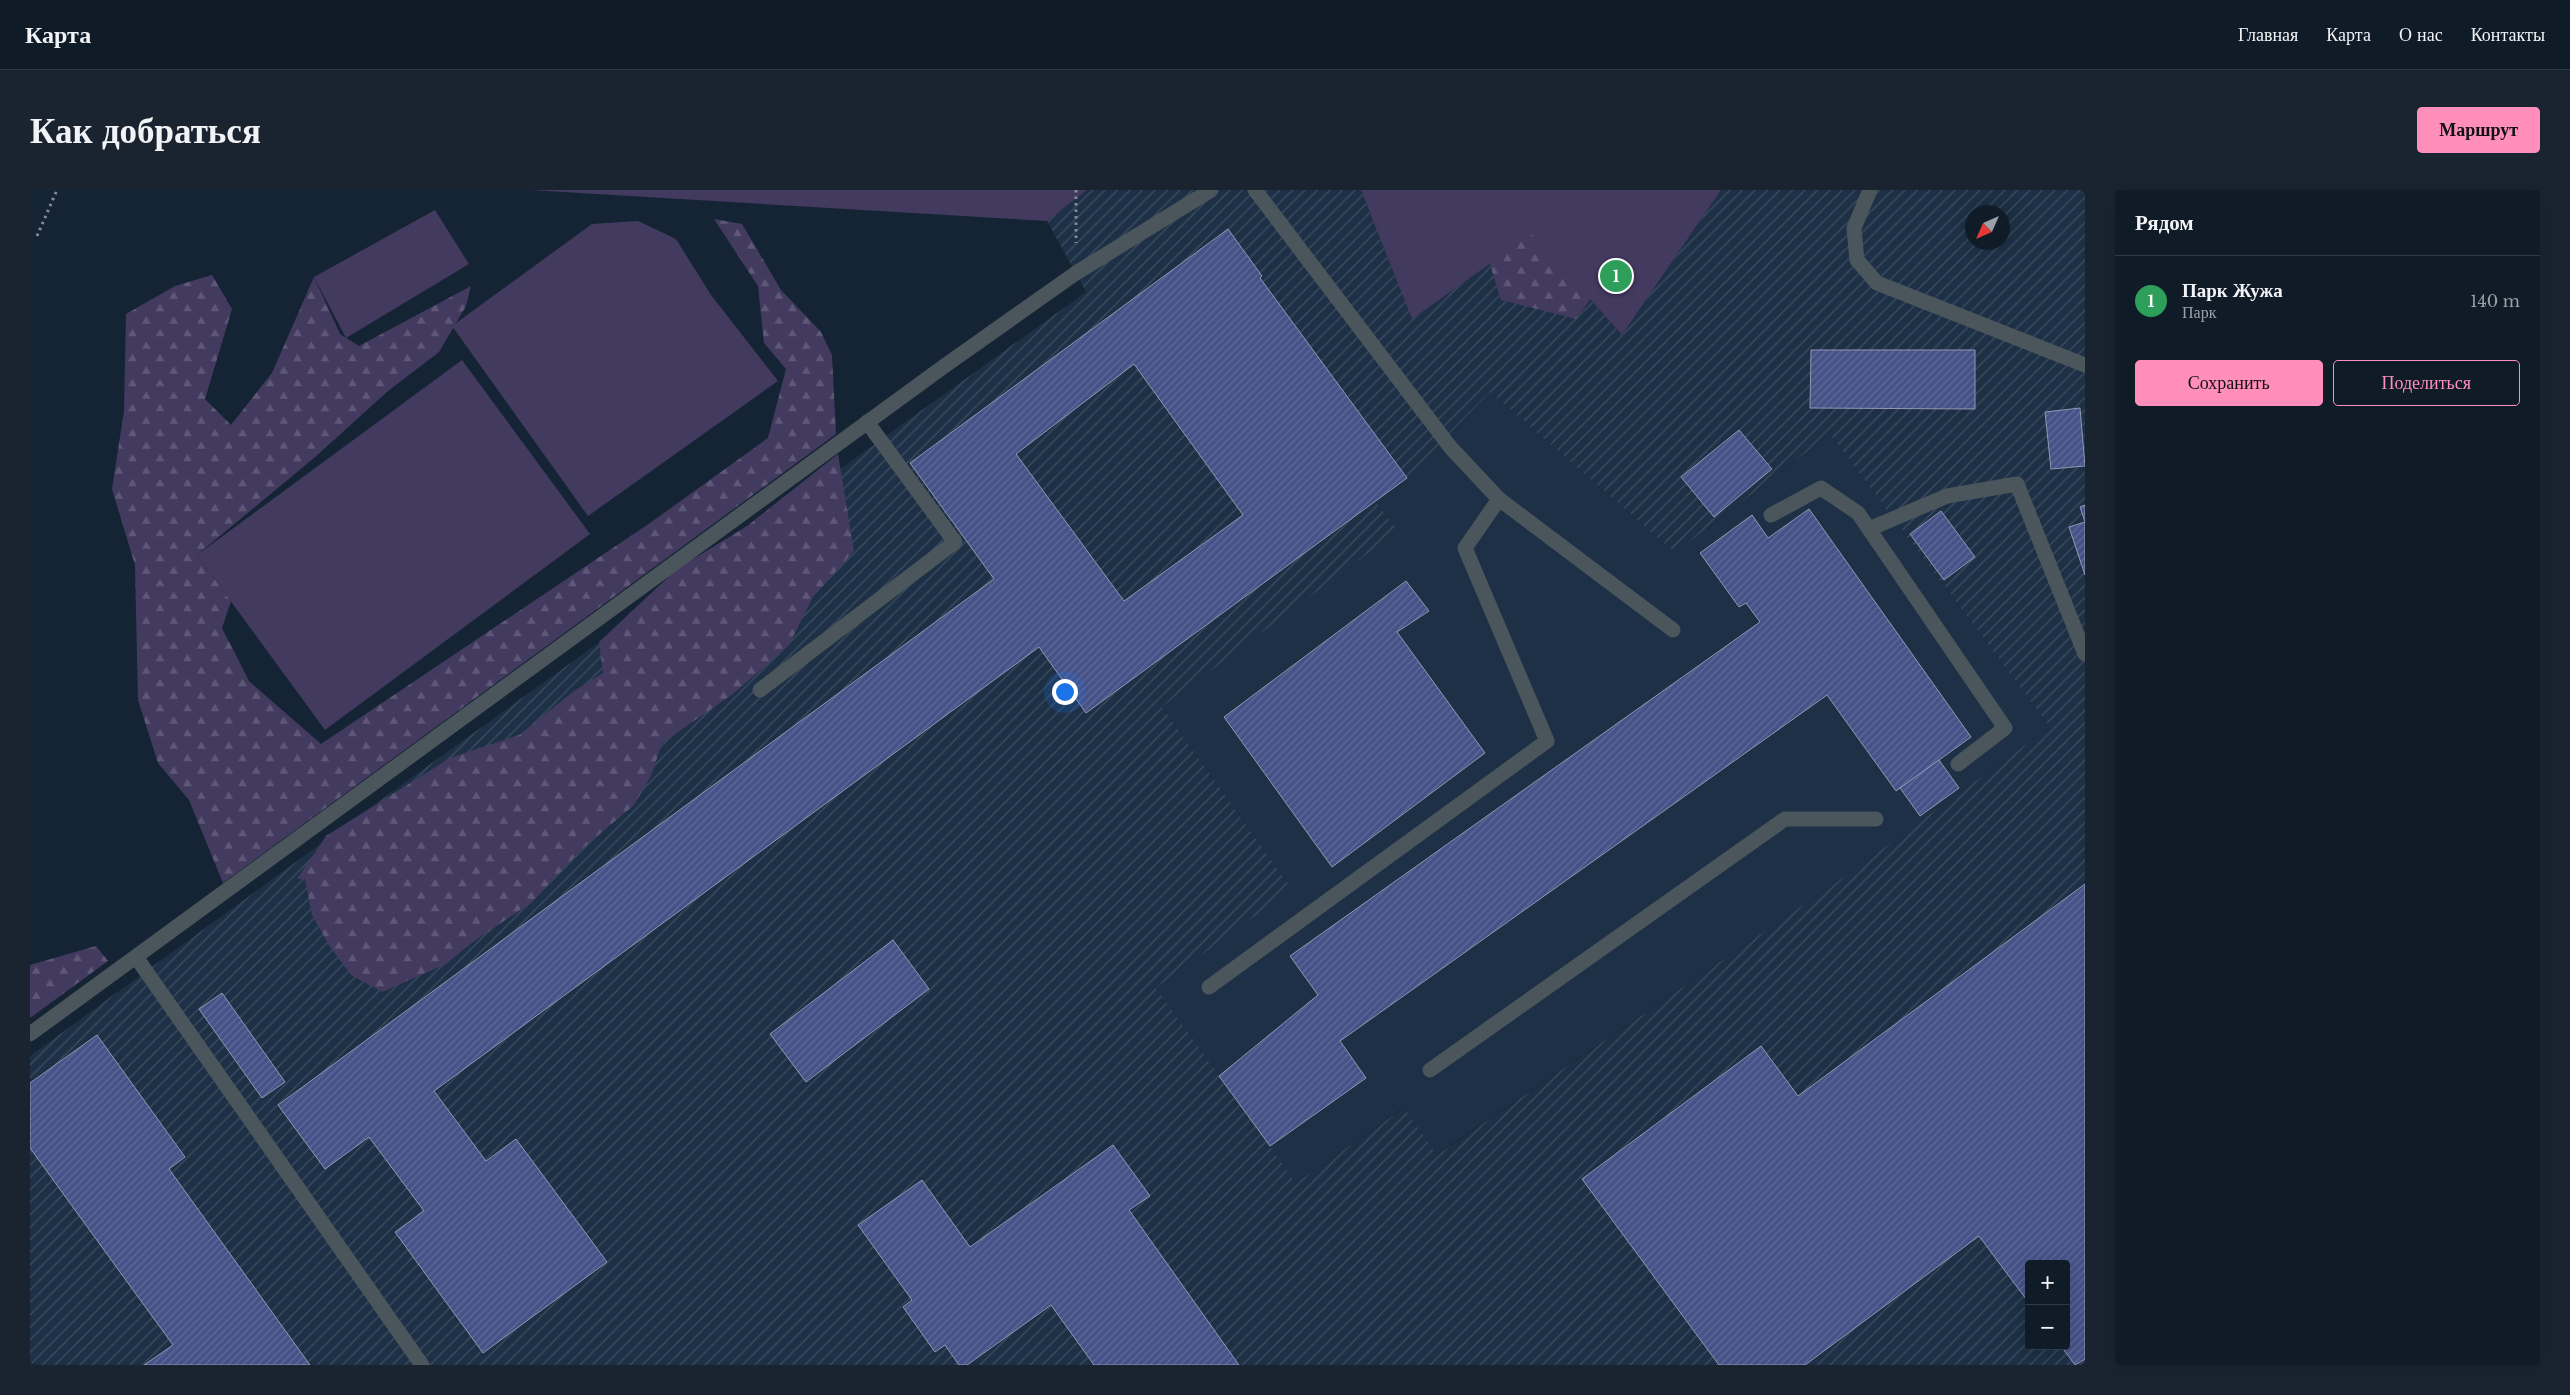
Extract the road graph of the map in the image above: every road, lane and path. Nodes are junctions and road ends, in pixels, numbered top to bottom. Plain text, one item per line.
1 (57, 190) edge
2 (1076, 190) edge
3 (1211, 190) edge
4 (1255, 190) edge
5 (1870, 190) edge
6 (37, 236) dead end
7 (1076, 273) junction
8 (2085, 365) edge
9 (867, 422) junction
10 (1499, 499) junction
11 (1770, 515) dead end
12 (1868, 528) junction
13 (1672, 630) dead end
14 (2085, 654) edge
15 (760, 690) dead end
16 (1958, 764) dead end
17 (1876, 819) dead end
18 (136, 957) junction
19 (1210, 987) dead end
20 (30, 1034) edge
21 (1430, 1070) dead end
22 (422, 1365) edge

1 - 6 path
2 - 7 path
3 - 7 lane
4 - 10 lane
5 - 8 lane
7 - 9 lane
9 - 15 lane
9 - 18 lane
10 - 13 lane
10 - 19 lane
11 - 12 lane
12 - 14 lane
12 - 16 lane
17 - 21 lane
18 - 20 lane
18 - 22 lane

